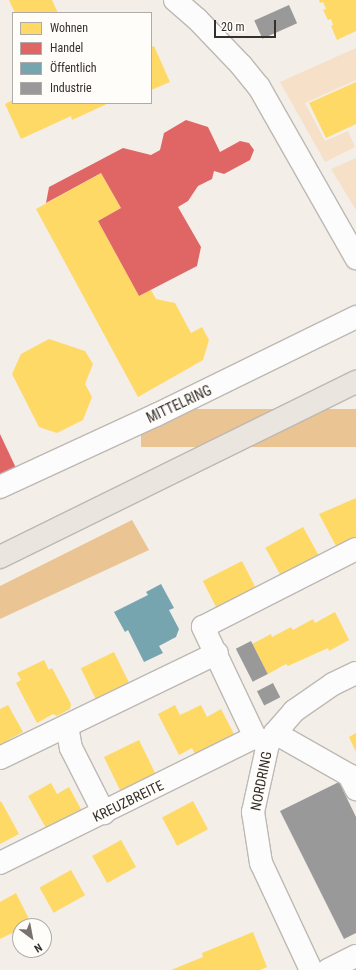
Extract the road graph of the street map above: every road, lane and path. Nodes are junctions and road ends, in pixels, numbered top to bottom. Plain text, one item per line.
1 (175, 0) edge
2 (356, 258) edge
3 (356, 317) edge
4 (356, 382) edge
5 (0, 487) edge
6 (356, 549) edge
7 (0, 557) edge
8 (217, 653) junction
9 (356, 672) edge
10 (67, 726) junction
11 (266, 738) junction
12 (0, 758) edge
13 (356, 789) edge
14 (104, 813) junction
15 (0, 863) edge
16 (356, 956) edge
17 (311, 970) edge
18 (328, 970) edge

1 - 2 street
3 - 5 street, MITTELRING
4 - 7 main road
6 - 8 street
8 - 10 street
8 - 11 street
9 - 11 street, NORDRING
10 - 12 street
10 - 14 street
11 - 13 street
11 - 14 street, KREUZBREITE
11 - 17 street, NORDRING
14 - 15 street, KREUZBREITE
16 - 18 street

